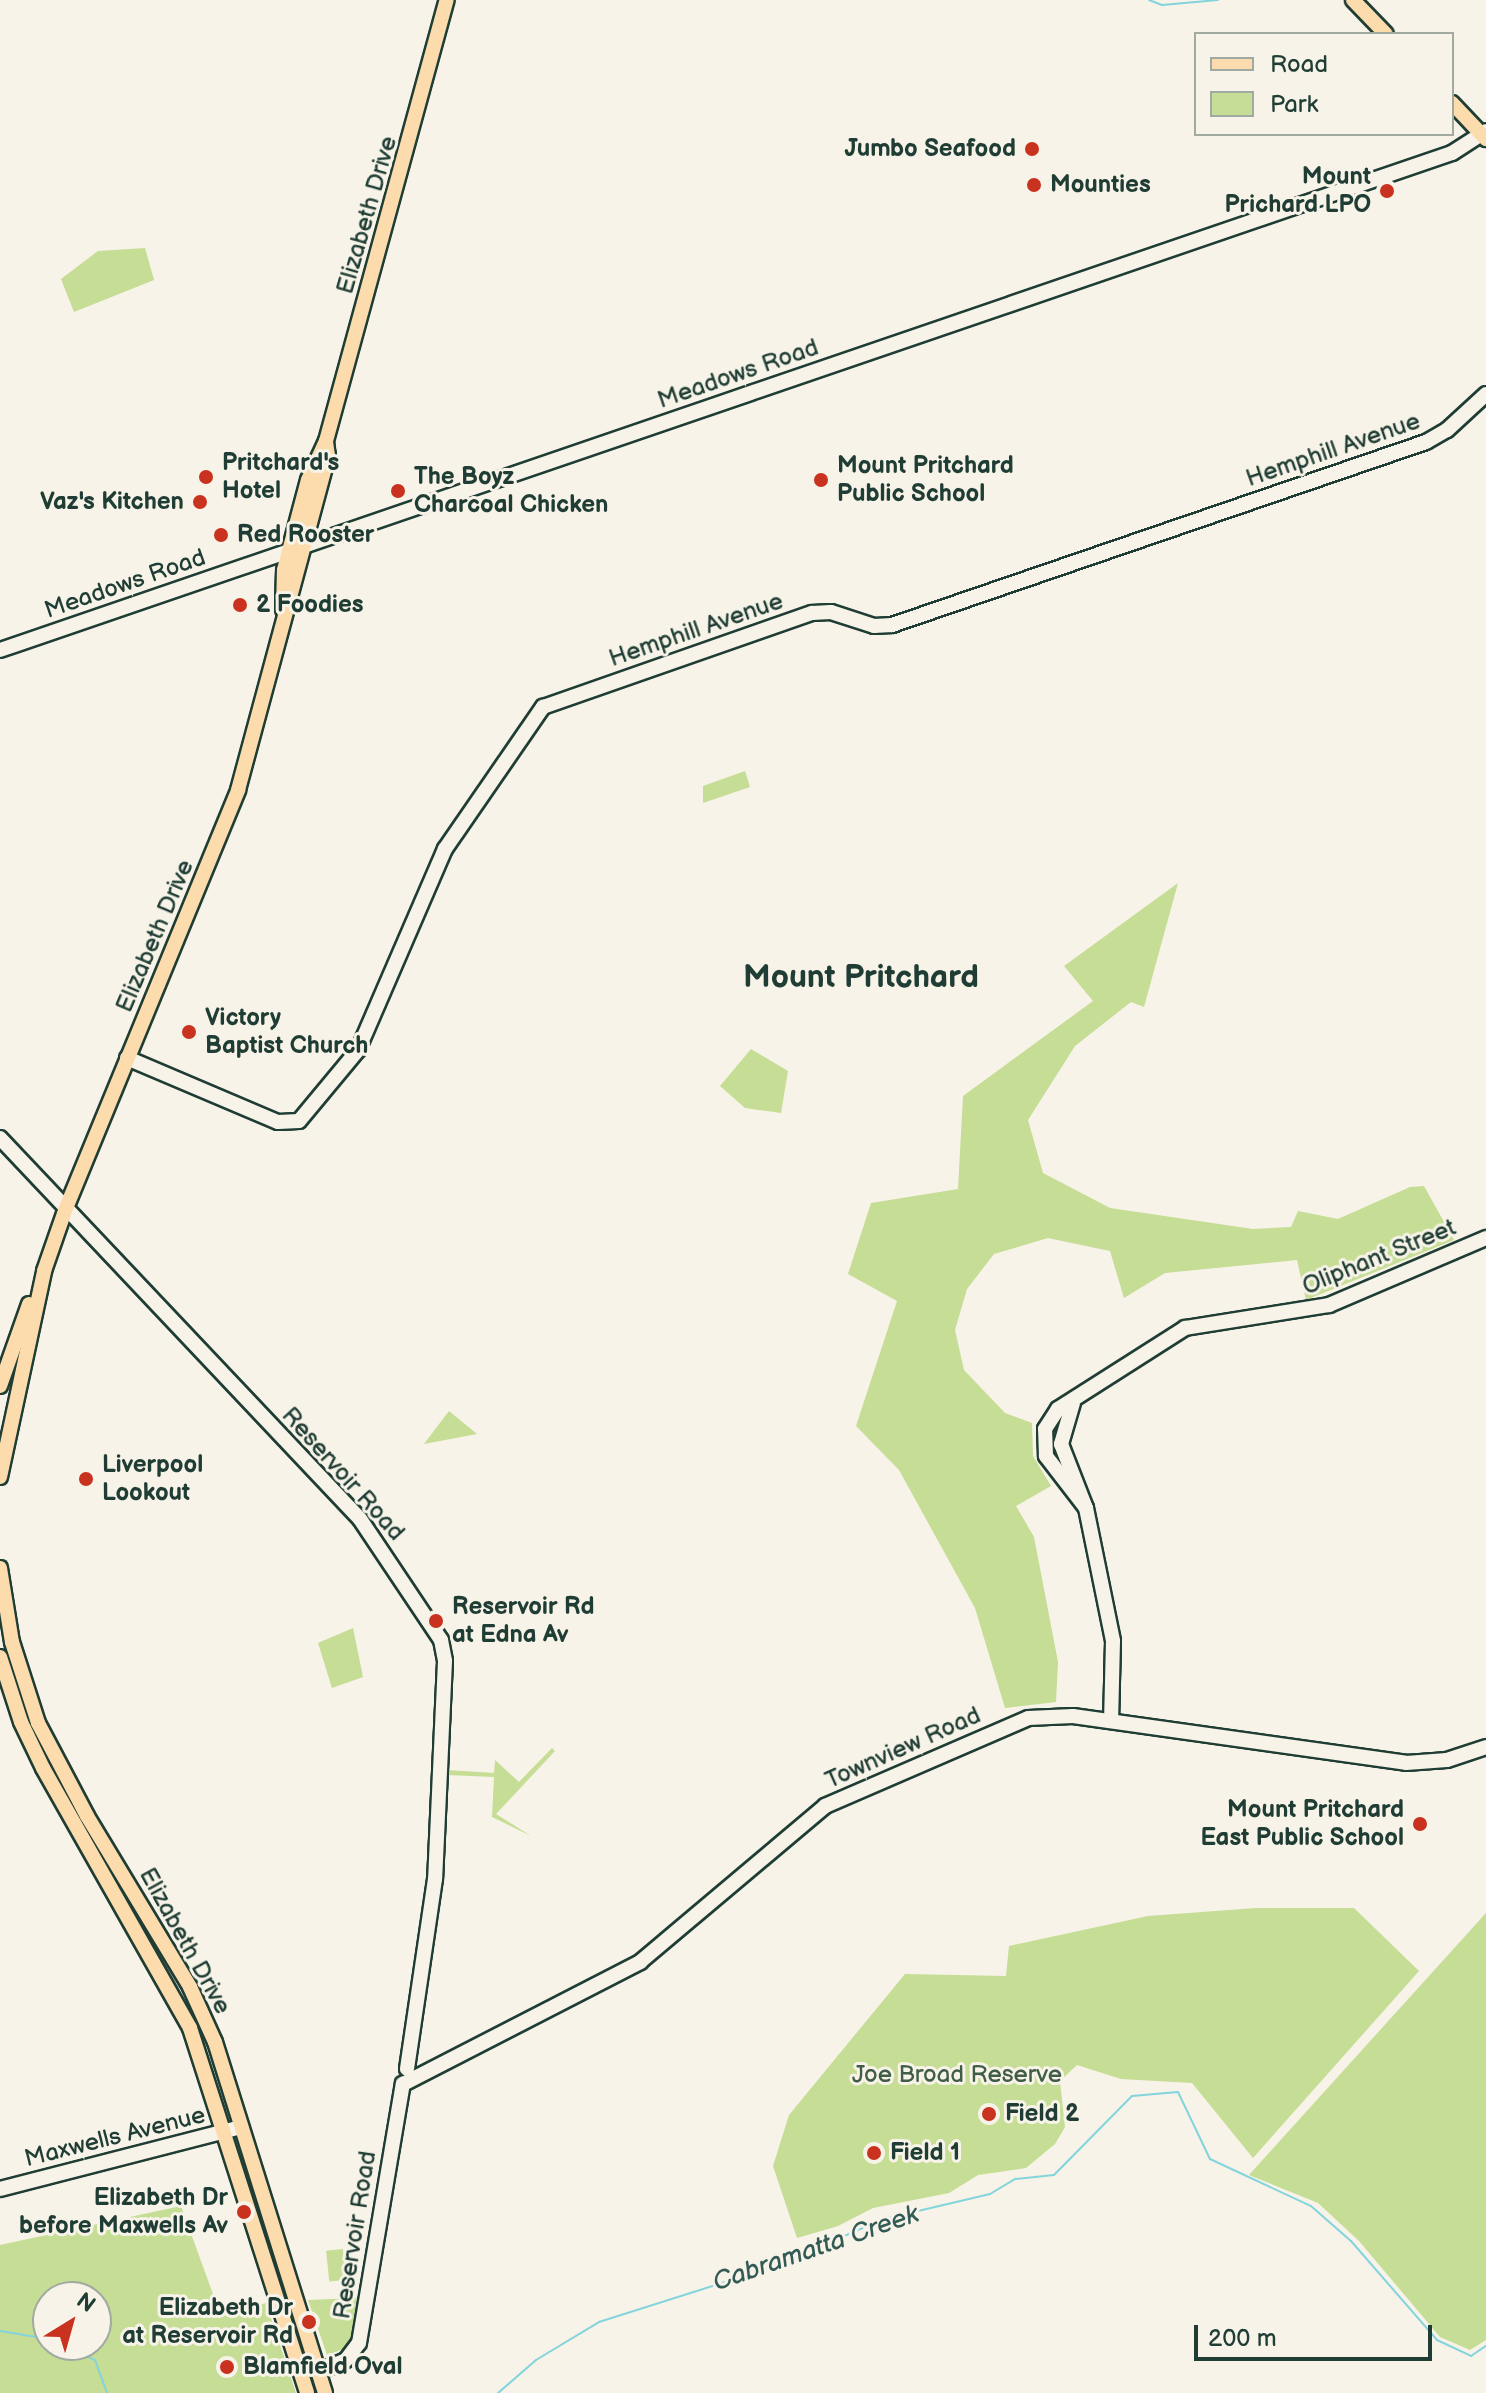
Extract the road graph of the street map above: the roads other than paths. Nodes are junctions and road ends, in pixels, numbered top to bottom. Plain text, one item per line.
1 (447, 0) edge
2 (1353, 0) edge
3 (1384, 32) edge
4 (1454, 105) edge
5 (1485, 135) edge
6 (1486, 394) edge
7 (295, 551) junction
8 (0, 650) edge
9 (127, 1058) junction
10 (0, 1138) edge
11 (66, 1208) junction
12 (1486, 1238) edge
13 (44, 1271) junction
14 (0, 1386) edge
15 (0, 1477) edge
16 (0, 1568) edge
17 (0, 1657) edge
18 (1111, 1721) junction
19 (1486, 1747) edge
20 (408, 2077) junction
21 (241, 2127) junction
22 (225, 2132) junction
23 (0, 2189) edge
24 (318, 2372) junction
25 (307, 2393) edge
26 (325, 2393) edge

1 - 7 main road, Elizabeth Drive
2 - 3 main road
4 - 5 main road
5 - 7 street, Meadows Road
6 - 9 street, Hemphill Avenue
7 - 8 street, Meadows Road
7 - 9 main road, Elizabeth Drive
9 - 11 main road, Elizabeth Drive
10 - 11 street, Reservoir Road
11 - 13 main road, Elizabeth Drive
11 - 20 street, Reservoir Road
12 - 18 street, Oliphant Street
13 - 14 main road, Elizabeth Drive
13 - 15 main road, Elizabeth Drive
16 - 21 main road, Elizabeth Drive
17 - 22 main road, Elizabeth Drive
18 - 19 street, Townview Road
18 - 20 street, Townview Road
20 - 24 street, Reservoir Road
21 - 22 street, Maxwells Avenue
21 - 24 main road, Elizabeth Drive
22 - 23 street, Maxwells Avenue
22 - 25 main road, Elizabeth Drive
24 - 26 main road, Elizabeth Drive

